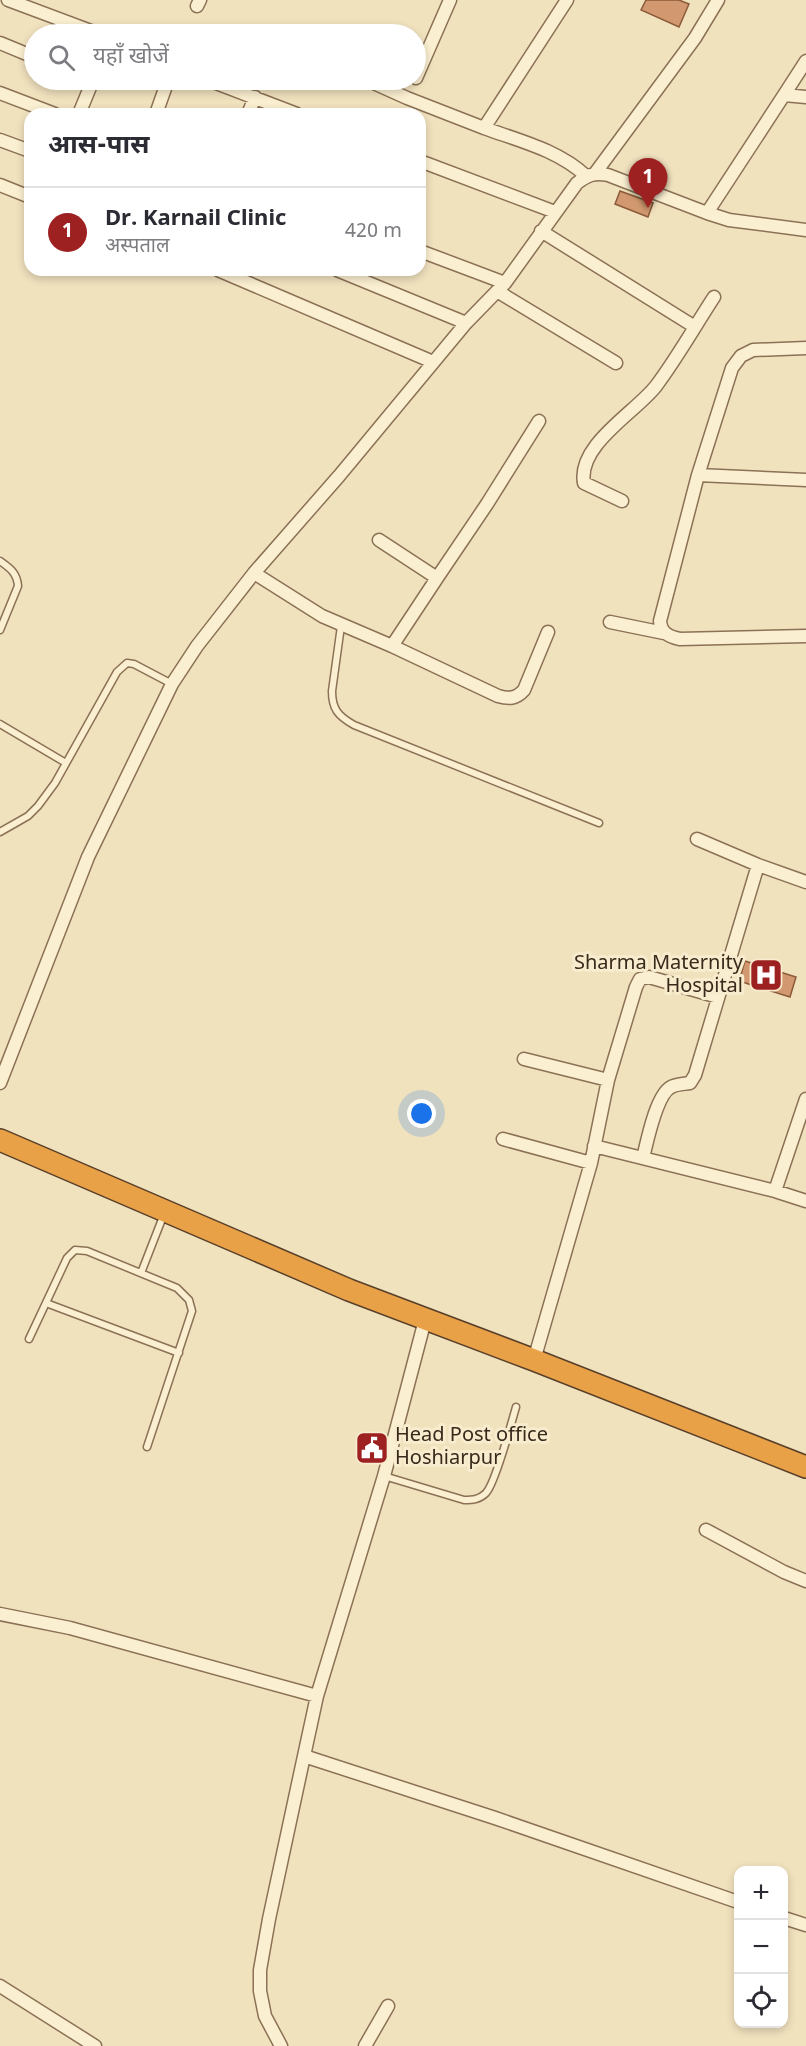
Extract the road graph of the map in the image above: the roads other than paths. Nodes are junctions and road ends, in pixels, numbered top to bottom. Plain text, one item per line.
1 (8, 0) edge
2 (450, 0) edge
3 (567, 0) edge
4 (718, 0) edge
5 (72, 24) edge
6 (0, 44) edge
7 (24, 53) edge
8 (426, 54) edge
9 (806, 61) edge
10 (88, 90) edge
11 (164, 90) edge
12 (236, 90) edge
13 (389, 90) edge
14 (410, 90) edge
15 (0, 93) edge
16 (784, 95) junction
17 (255, 97) junction
18 (806, 97) edge
19 (406, 98) junction
20 (39, 108) edge
21 (82, 108) edge
22 (158, 108) edge
23 (250, 108) edge
24 (282, 108) edge
25 (484, 128) junction
26 (0, 140) edge
27 (24, 149) edge
28 (426, 163) edge
29 (591, 174) junction
30 (0, 185) edge
31 (24, 195) edge
32 (555, 212) junction
33 (707, 213) junction
34 (806, 230) edge
35 (541, 231) junction
36 (426, 254) edge
37 (232, 276) edge
38 (352, 276) edge
39 (501, 287) junction
40 (714, 297) dead end
41 (466, 323) junction
42 (695, 327) junction
43 (806, 348) edge
44 (432, 362) junction
45 (616, 363) dead end
46 (539, 421) dead end
47 (698, 476) junction
48 (806, 480) edge
49 (622, 501) dead end
50 (379, 540) dead end
51 (0, 561) edge
52 (254, 573) junction
53 (437, 578) junction
54 (610, 622) dead end
55 (341, 626) junction
56 (0, 630) edge
57 (548, 632) dead end
58 (664, 633) junction
59 (806, 636) edge
60 (392, 646) junction
61 (172, 684) junction
62 (0, 724) edge
63 (66, 763) junction
64 (599, 823) dead end
65 (0, 832) edge
66 (697, 839) dead end
67 (758, 865) junction
68 (806, 882) edge
69 (718, 997) junction
70 (524, 1059) dead end
71 (608, 1080) junction
72 (0, 1083) edge
73 (806, 1100) edge
74 (503, 1139) dead end
75 (0, 1140) edge
76 (594, 1146) junction
77 (643, 1158) junction
78 (591, 1163) junction
79 (775, 1191) junction
80 (806, 1201) edge
81 (166, 1211) junction
82 (141, 1273) junction
83 (46, 1303) junction
84 (425, 1320) junction
85 (29, 1339) dead end
86 (179, 1353) junction
87 (534, 1360) junction
88 (516, 1407) dead end
89 (147, 1447) dead end
90 (806, 1467) edge
91 (384, 1476) junction
92 (706, 1530) dead end
93 (806, 1581) edge
94 (0, 1614) edge
95 (317, 1695) junction
96 (304, 1756) junction
97 (734, 1901) edge
98 (788, 1920) edge
99 (806, 1925) edge
100 (0, 1986) edge
101 (388, 2006) dead end
102 (95, 2046) edge
103 (280, 2046) edge
104 (365, 2046) edge

1 - 5 street
2 - 8 street
3 - 25 street
4 - 29 street
6 - 7 street
9 - 16 street
10 - 21 street
11 - 22 street
12 - 17 street
13 - 19 street
14 - 19 street
15 - 20 street
16 - 18 street
16 - 33 street
17 - 23 street
17 - 24 street
19 - 25 street
25 - 29 street
26 - 27 street
28 - 32 street
29 - 32 street
29 - 33 street
30 - 31 street
32 - 35 street
33 - 34 street
35 - 39 street
35 - 42 street
36 - 39 street
37 - 44 street
38 - 41 street
39 - 41 street
39 - 45 street
40 - 42 street
41 - 44 street
42 - 49 street
43 - 47 street
44 - 52 street
46 - 53 street
47 - 48 street
47 - 58 street
50 - 53 street
51 - 56 lane
52 - 55 street
52 - 61 street
53 - 60 street
54 - 58 street
55 - 60 street
55 - 64 lane
57 - 60 street
58 - 59 street
61 - 63 lane
61 - 72 street
62 - 63 lane
63 - 65 lane
66 - 67 street
67 - 68 street
67 - 69 street
69 - 71 street
69 - 77 street
70 - 71 street
71 - 76 street
73 - 79 street
74 - 78 street
75 - 81 highway
76 - 77 street
76 - 78 street
77 - 79 street
78 - 87 street
79 - 80 street
81 - 82 lane
81 - 84 highway
82 - 83 lane
82 - 86 lane
83 - 85 lane
83 - 86 lane
84 - 87 highway
84 - 91 street
86 - 89 lane
87 - 90 highway
88 - 91 lane
91 - 95 street
92 - 93 street
94 - 95 street
95 - 96 street
96 - 97 street
96 - 103 street
98 - 99 street
100 - 102 street
101 - 104 street

